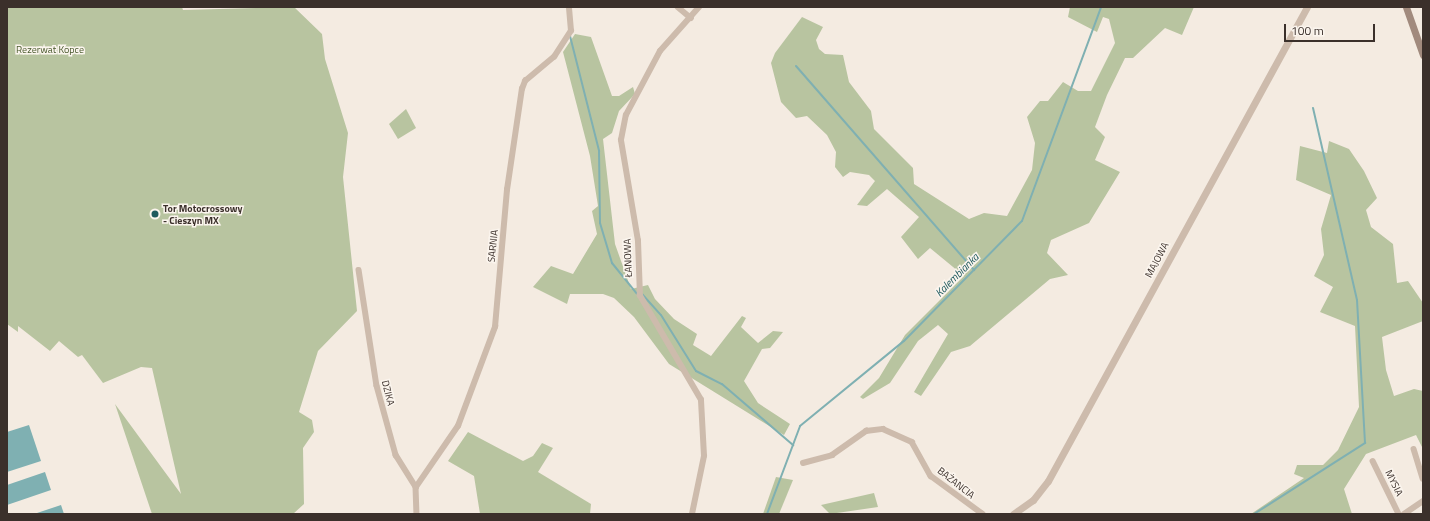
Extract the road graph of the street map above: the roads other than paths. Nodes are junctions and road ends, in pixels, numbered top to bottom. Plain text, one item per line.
1 (569, 7) edge
2 (678, 7) edge
3 (699, 7) edge
4 (1307, 7) edge
5 (1406, 7) edge
6 (691, 18) junction
7 (1423, 55) edge
8 (359, 270) dead end
9 (1414, 449) dead end
10 (1373, 460) dead end
11 (803, 463) dead end
12 (1423, 479) edge
13 (416, 487) junction
14 (1423, 501) edge
15 (417, 514) edge
16 (692, 514) edge
17 (983, 514) edge
18 (1014, 514) edge
19 (1399, 514) edge
20 (1404, 514) edge

1 - 13 street, SARNIA
2 - 6 street
3 - 6 street, ŁANOWA
4 - 18 street, MAJOWA
5 - 7 main road
6 - 16 street, ŁANOWA
8 - 13 street, DZIKA
9 - 12 street
10 - 19 street, MYSIA
11 - 17 street, BAŻANCIA
13 - 15 street
14 - 20 street

